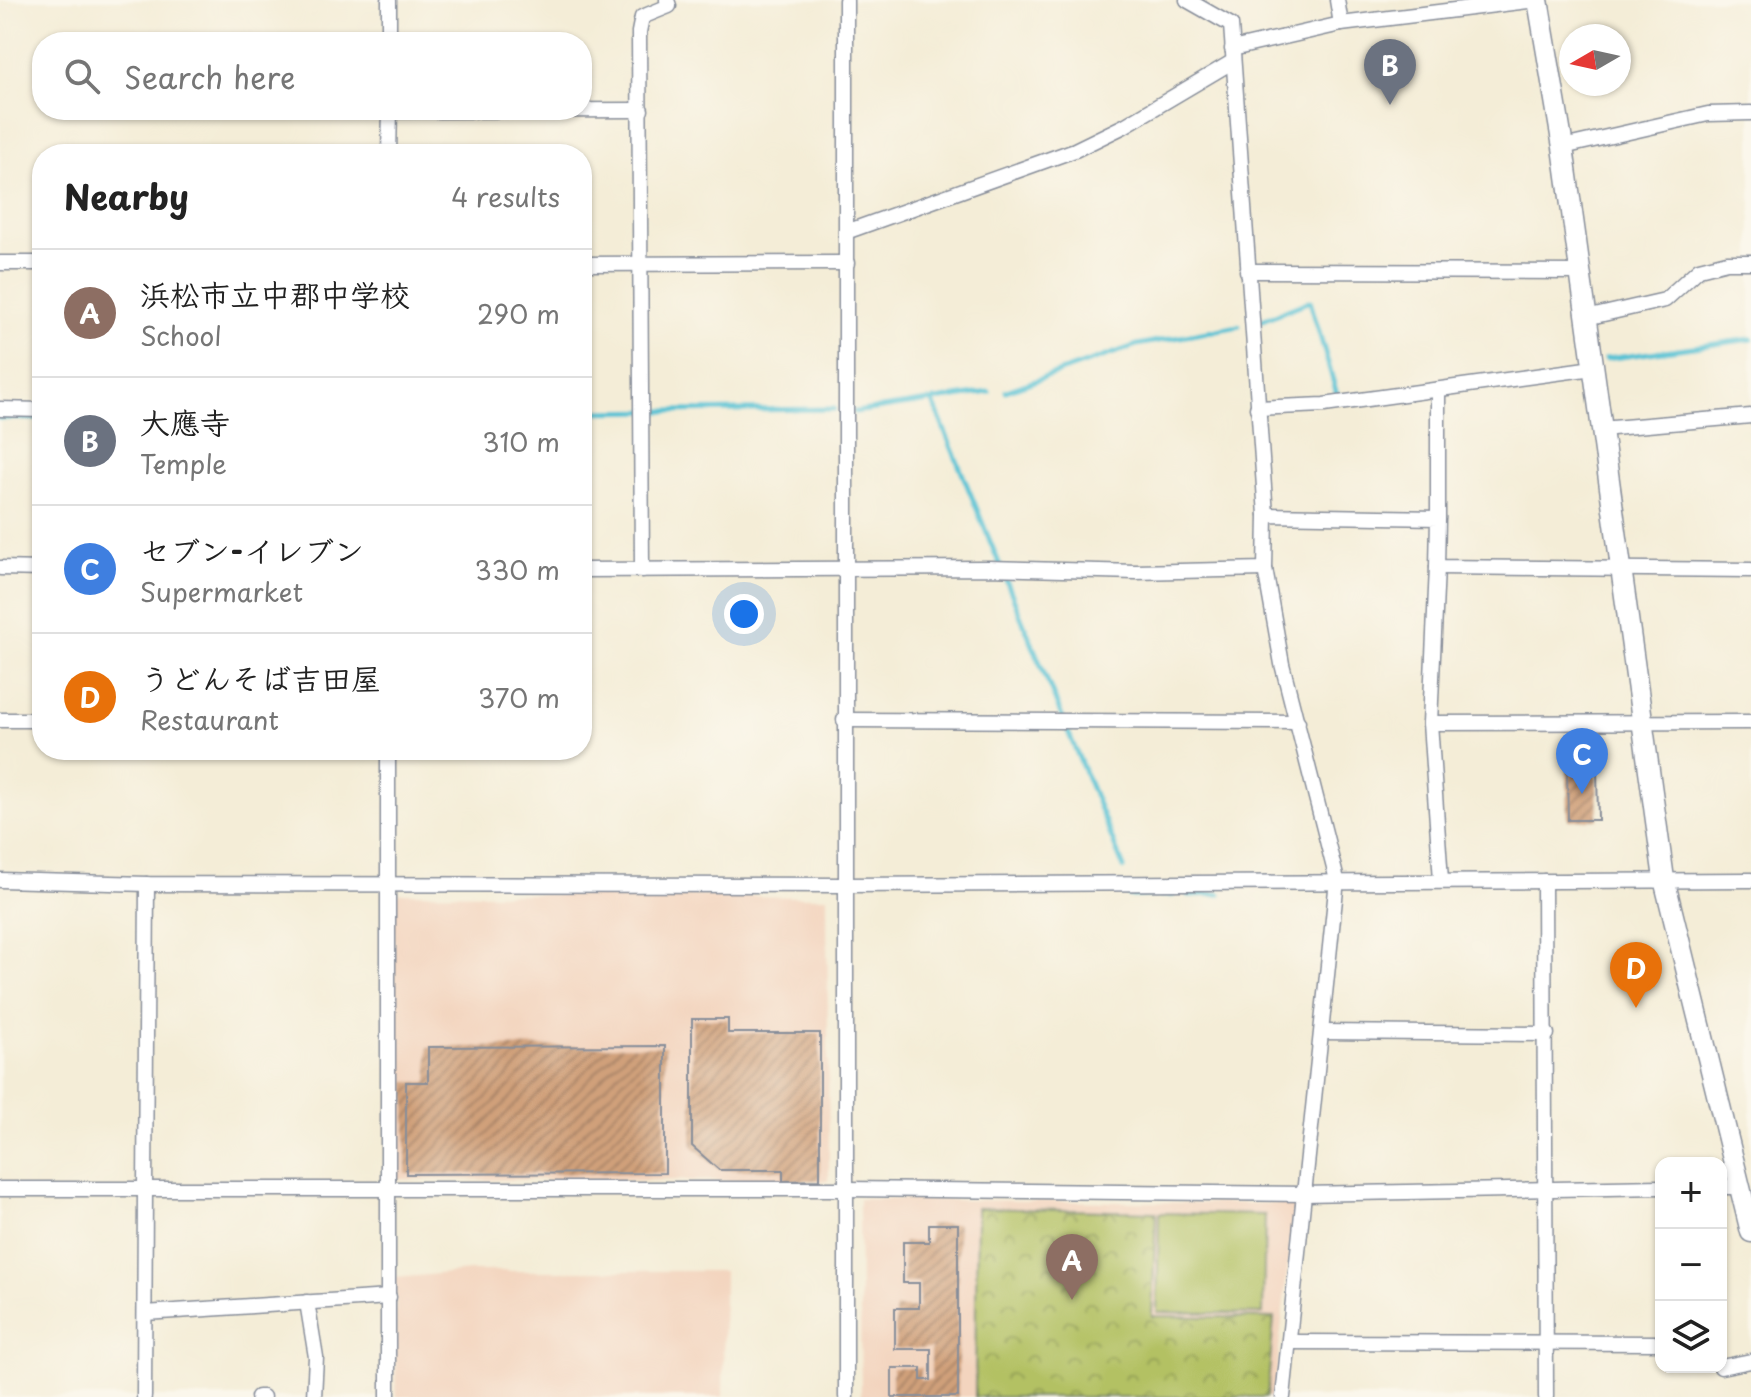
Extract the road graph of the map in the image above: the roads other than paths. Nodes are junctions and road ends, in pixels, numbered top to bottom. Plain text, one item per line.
1 (389, 0) edge
2 (667, 0) edge
3 (846, 0) edge
4 (1187, 0) edge
5 (1337, 0) edge
6 (1537, 0) edge
7 (1341, 24) junction
8 (389, 32) edge
9 (1232, 56) junction
10 (592, 110) edge
11 (641, 110) junction
12 (1751, 113) edge
13 (390, 120) edge
14 (389, 144) edge
15 (1563, 147) junction
16 (846, 232) junction
17 (1751, 262) edge
18 (0, 263) edge
19 (32, 263) edge
20 (847, 263) junction
21 (592, 264) edge
22 (640, 264) junction
23 (1247, 271) junction
24 (1580, 272) junction
25 (1586, 318) junction
26 (1593, 368) junction
27 (1438, 390) junction
28 (1257, 408) junction
29 (0, 409) edge
30 (32, 410) edge
31 (1751, 416) edge
32 (1601, 429) junction
33 (1266, 515) junction
34 (1438, 518) junction
35 (1437, 567) junction
36 (0, 568) edge
37 (845, 568) junction
38 (32, 569) edge
39 (1265, 569) junction
40 (592, 570) edge
41 (642, 570) junction
42 (1751, 570) edge
43 (1620, 571) junction
44 (0, 720) edge
45 (32, 720) edge
46 (844, 720) junction
47 (1298, 722) junction
48 (1751, 722) edge
49 (1430, 723) junction
50 (1640, 723) junction
51 (388, 760) edge
52 (1664, 879) junction
53 (0, 880) edge
54 (1337, 880) junction
55 (1441, 880) junction
56 (1751, 880) edge
57 (1544, 881) junction
58 (387, 883) junction
59 (147, 884) junction
60 (846, 885) junction
61 (1322, 1032) junction
62 (1547, 1034) junction
63 (1655, 1187) edge
64 (1545, 1188) junction
65 (0, 1189) edge
66 (145, 1189) junction
67 (389, 1189) junction
68 (847, 1189) junction
69 (1738, 1190) edge
70 (1304, 1194) junction
71 (1751, 1232) edge
72 (389, 1297) junction
73 (307, 1302) junction
74 (145, 1313) junction
75 (1289, 1342) junction
76 (1655, 1342) edge
77 (1546, 1344) junction
78 (1751, 1361) edge
79 (1727, 1365) edge
80 (144, 1397) edge
81 (314, 1397) edge
82 (388, 1397) edge
83 (846, 1397) edge
84 (1283, 1397) edge
85 (1546, 1397) edge

1 - 8 street
2 - 11 street
3 - 16 street
4 - 9 street
5 - 7 street
6 - 7 street
6 - 15 street
7 - 9 street
9 - 16 street
9 - 23 street
10 - 11 street
11 - 22 street
12 - 15 street
13 - 14 street
15 - 24 street
16 - 20 street
17 - 25 street
18 - 19 street
20 - 22 street
20 - 37 street
21 - 22 street
22 - 41 street
23 - 24 street
23 - 28 street
24 - 25 street
25 - 26 street
26 - 27 street
26 - 32 street
27 - 28 street
27 - 34 street
28 - 33 street
29 - 30 street
31 - 32 street
32 - 43 street
33 - 34 street
33 - 39 street
34 - 35 street
35 - 43 street
35 - 49 street
36 - 38 street
37 - 39 street
37 - 41 street
37 - 46 street
39 - 47 street
40 - 41 street
42 - 43 street
43 - 50 street
44 - 45 street
46 - 47 street
46 - 60 street
47 - 54 street
48 - 50 street
49 - 50 street
49 - 55 street
50 - 52 street
51 - 58 street
52 - 56 street
52 - 57 street
52 - 69 street
53 - 59 street
54 - 55 street
54 - 60 street
54 - 61 street
55 - 57 street
57 - 62 street
58 - 59 street
58 - 60 street
58 - 67 street
59 - 66 street
60 - 68 street
61 - 62 street
61 - 70 street
62 - 64 street
63 - 64 street
64 - 70 street
64 - 77 street
65 - 66 street
66 - 67 street
66 - 74 street
67 - 68 street
67 - 72 street
68 - 70 street
68 - 83 street
69 - 71 street
70 - 75 street
72 - 73 street
72 - 82 street
73 - 74 street
73 - 81 street
74 - 80 street
75 - 77 street
75 - 84 street
76 - 77 street
77 - 85 street
78 - 79 street

